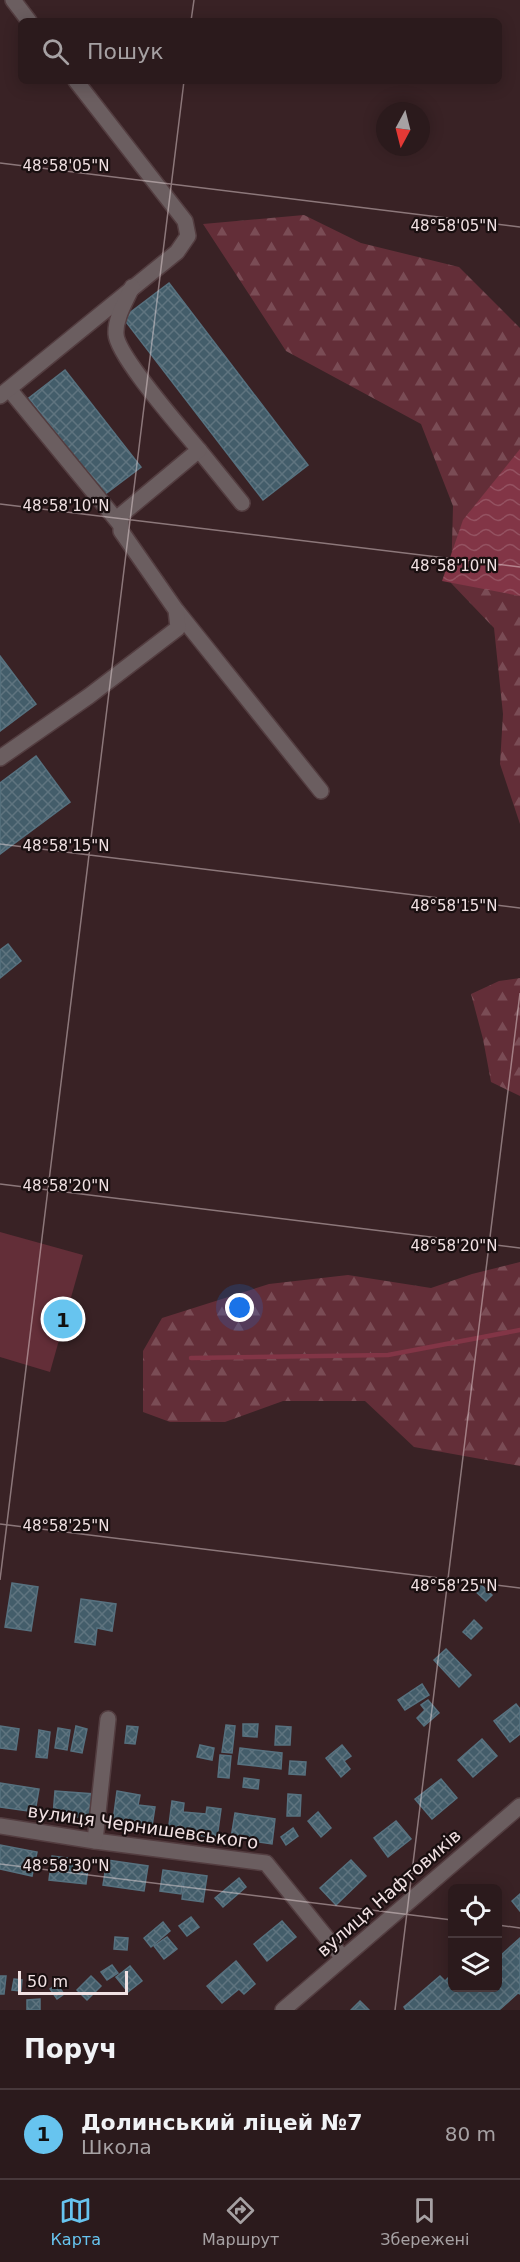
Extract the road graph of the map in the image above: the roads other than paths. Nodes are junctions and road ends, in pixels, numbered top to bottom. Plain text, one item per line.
1 (13, 0) edge
2 (27, 18) edge
3 (78, 84) edge
4 (132, 287) junction
5 (5, 392) edge
6 (199, 450) junction
7 (242, 503) dead end
8 (119, 523) junction
9 (176, 610) junction
10 (0, 758) edge
11 (321, 791) dead end
12 (108, 1719) dead end
13 (520, 1806) edge
14 (0, 1826) edge
15 (95, 1841) junction
16 (343, 1958) junction
17 (283, 2010) edge

1 - 2 street
3 - 4 street
4 - 5 street
4 - 6 street
5 - 8 street
6 - 7 street
6 - 8 street
8 - 9 street
9 - 10 street
9 - 11 street
12 - 15 street
13 - 16 street, вулиця Нафтовиків
14 - 15 street, вулиця Чернишевського
15 - 16 street, вулиця Чернишевського
16 - 17 street, вулиця Нафтовиків

